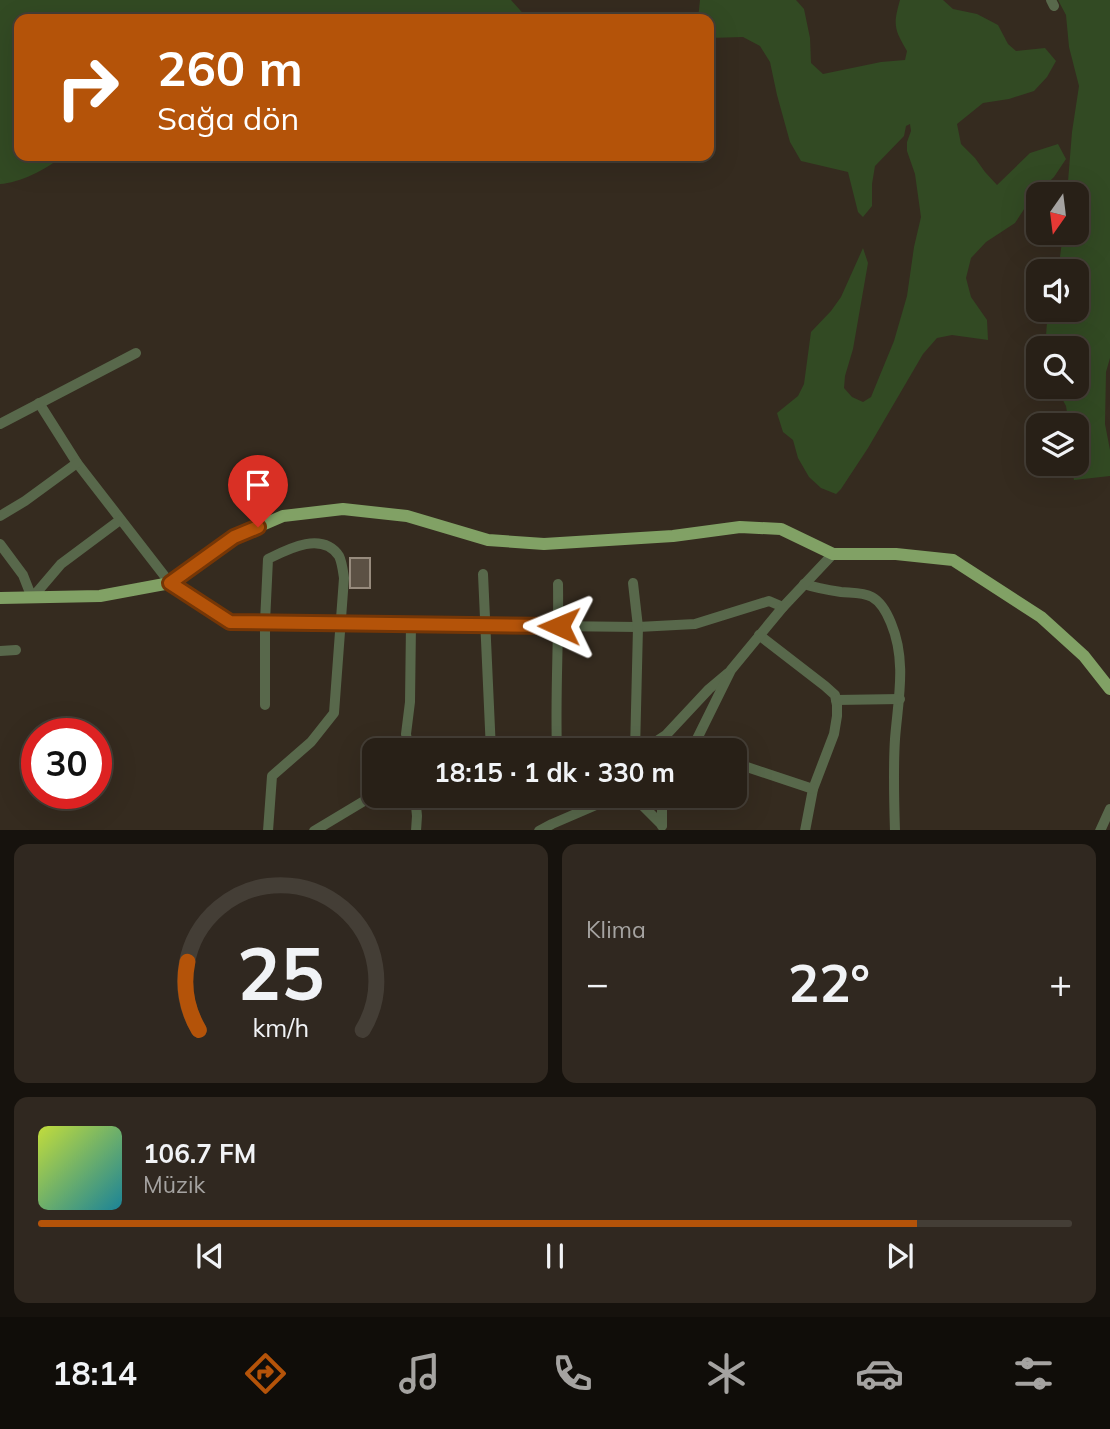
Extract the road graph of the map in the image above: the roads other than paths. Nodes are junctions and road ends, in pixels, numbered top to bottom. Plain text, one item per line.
1 (136, 353) dead end
2 (39, 403) junction
3 (0, 424) edge
4 (77, 463) junction
5 (0, 516) edge
6 (120, 520) junction
7 (0, 544) edge
8 (833, 554) junction
9 (483, 574) dead end
10 (170, 583) junction
11 (633, 583) dead end
12 (558, 584) dead end
13 (804, 584) junction
14 (0, 598) edge
15 (32, 598) junction
16 (783, 607) junction
17 (265, 622) junction
18 (340, 623) junction
19 (411, 624) junction
20 (486, 625) junction
21 (559, 626) junction
22 (638, 627) junction
23 (760, 635) junction
24 (16, 650) dead end
25 (0, 651) edge
26 (731, 670) junction
27 (1110, 690) edge
28 (900, 699) junction
29 (836, 700) junction
30 (265, 705) dead end
31 (407, 738) edge
32 (490, 738) edge
33 (557, 738) edge
34 (635, 738) edge
35 (662, 738) edge
36 (700, 738) edge
37 (747, 767) edge
38 (813, 789) junction
39 (362, 802) edge
40 (416, 808) edge
41 (589, 808) edge
42 (644, 808) edge
43 (662, 808) edge
44 (1110, 809) edge
45 (1104, 827) edge
46 (662, 828) edge
47 (268, 830) edge
48 (316, 830) edge
49 (416, 830) edge
50 (541, 830) edge
51 (805, 830) edge
52 (895, 830) edge

1 - 2 street
2 - 3 street
2 - 4 street
4 - 5 street
4 - 6 street
6 - 10 street
6 - 15 street
7 - 15 street
8 - 10 main road
8 - 13 street
8 - 27 main road
9 - 20 street
10 - 15 main road
10 - 17 street
11 - 22 street
12 - 21 street
13 - 16 street
13 - 28 street
14 - 15 main road
16 - 22 street
16 - 23 street
17 - 18 street
17 - 18 street
17 - 30 street
18 - 19 street
18 - 47 street
19 - 20 street
19 - 31 street
20 - 21 street
20 - 32 street
21 - 22 street
21 - 33 street
22 - 34 street
23 - 26 street
23 - 29 street
24 - 25 street
26 - 35 street
26 - 36 street
28 - 29 street
28 - 52 street
29 - 38 street
37 - 38 street
38 - 51 street
39 - 48 street
40 - 49 street
41 - 50 street
42 - 46 street
43 - 46 street
44 - 45 street

